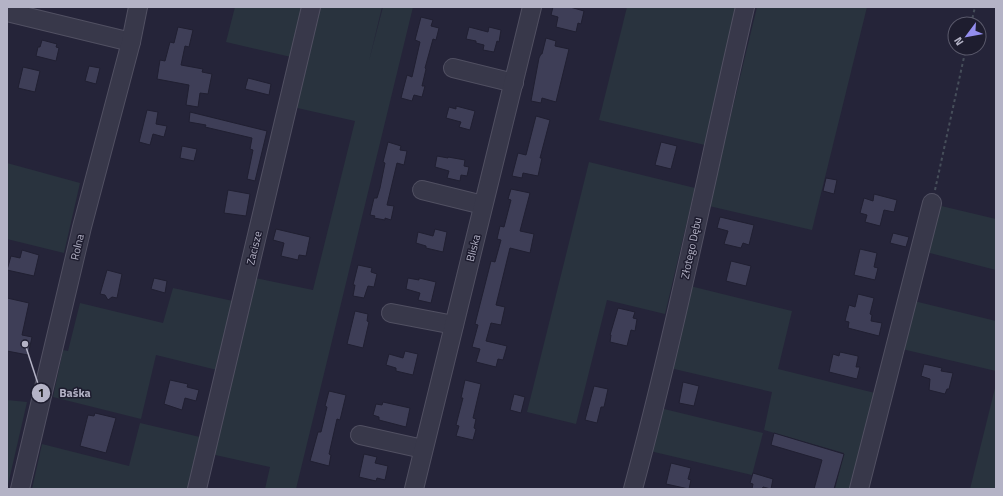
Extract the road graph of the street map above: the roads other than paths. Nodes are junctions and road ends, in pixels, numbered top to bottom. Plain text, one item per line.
1 (138, 7) edge
2 (310, 7) edge
3 (532, 7) edge
4 (745, 7) edge
5 (7, 12) edge
6 (131, 42) junction
7 (453, 68) dead end
8 (514, 83) junction
9 (422, 190) dead end
10 (932, 203) road end
11 (483, 205) junction
12 (391, 312) dead end
13 (454, 325) junction
14 (360, 435) dead end
15 (424, 450) junction
16 (20, 489) edge
17 (197, 489) edge
18 (414, 489) edge
19 (633, 489) edge
20 (859, 489) edge

1 - 6 street, Rolna
2 - 17 street, Zacisze
3 - 8 street, Bliska
4 - 19 street, Złotego Dębu
5 - 6 street
6 - 16 street, Rolna
7 - 8 street
8 - 11 street, Bliska
9 - 11 street
10 - 20 street
11 - 13 street, Bliska
12 - 13 street
13 - 15 street, Bliska
14 - 15 street
15 - 18 street, Bliska

